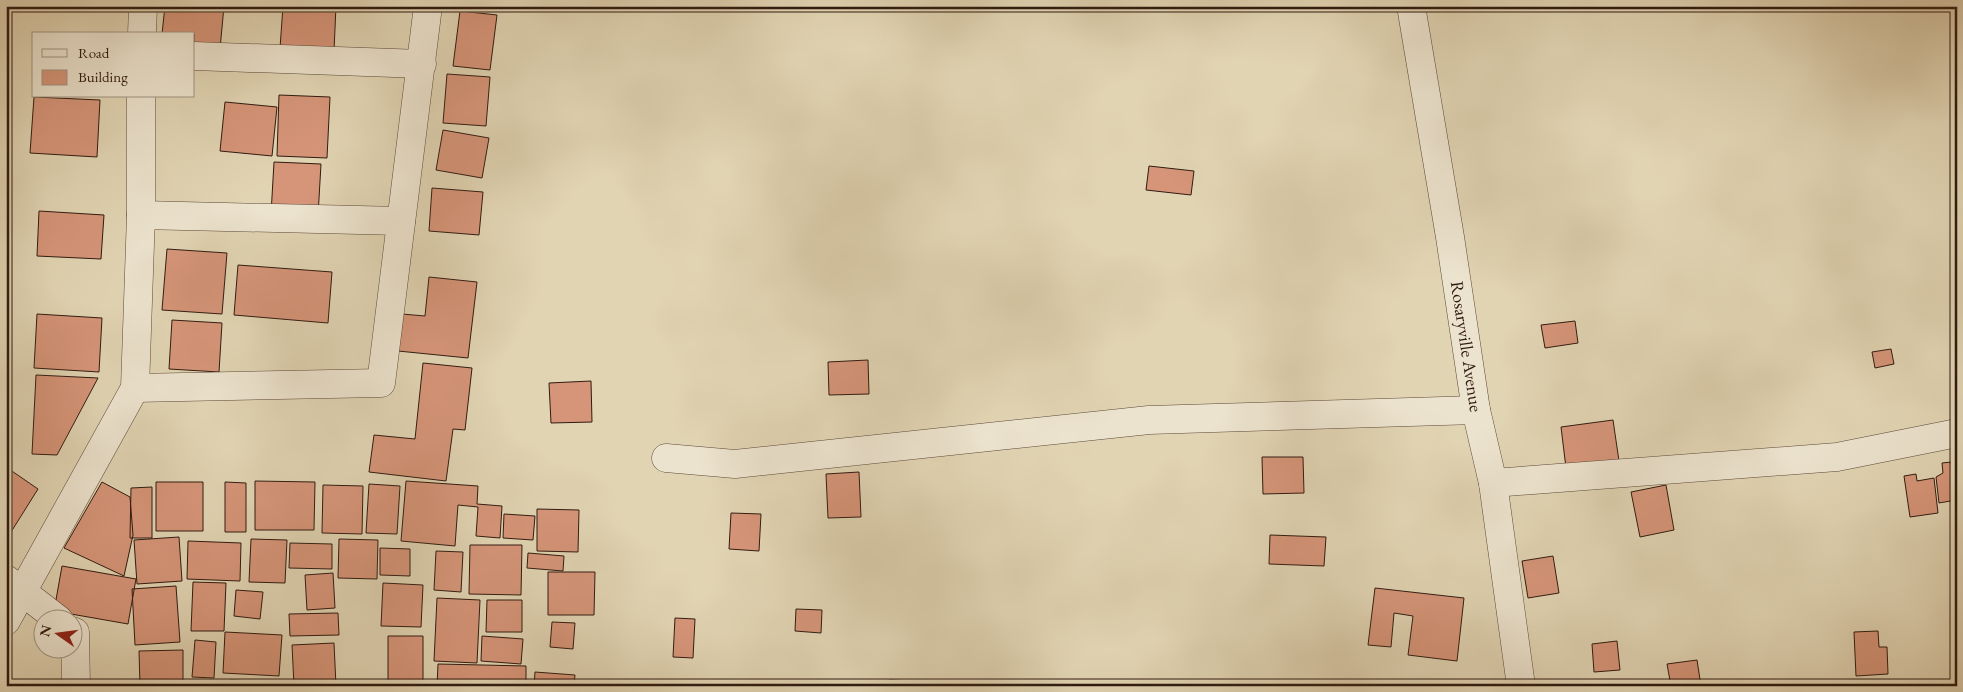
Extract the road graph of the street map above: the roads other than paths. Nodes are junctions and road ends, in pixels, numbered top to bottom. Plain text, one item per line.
1 (143, 6) edge
2 (428, 6) edge
3 (1410, 6) edge
4 (142, 32) edge
5 (195, 56) edge
6 (422, 64) junction
7 (141, 98) edge
8 (141, 215) junction
9 (401, 222) junction
10 (135, 388) junction
11 (1476, 410) junction
12 (1957, 433) edge
13 (666, 458) dead end
14 (1493, 483) junction
15 (15, 585) edge
16 (46, 610) edge
17 (6, 621) edge
18 (76, 660) edge
19 (76, 686) edge
20 (1521, 686) edge

1 - 4 street
2 - 6 street
3 - 11 street, Rosaryville Avenue
5 - 6 street
6 - 9 street
7 - 8 street
8 - 9 street
8 - 10 street
9 - 10 street
10 - 15 street
11 - 13 street
11 - 14 street, Rosaryville Avenue
12 - 14 street
14 - 20 street, Rosaryville Avenue
15 - 16 street
15 - 17 street
18 - 19 street

